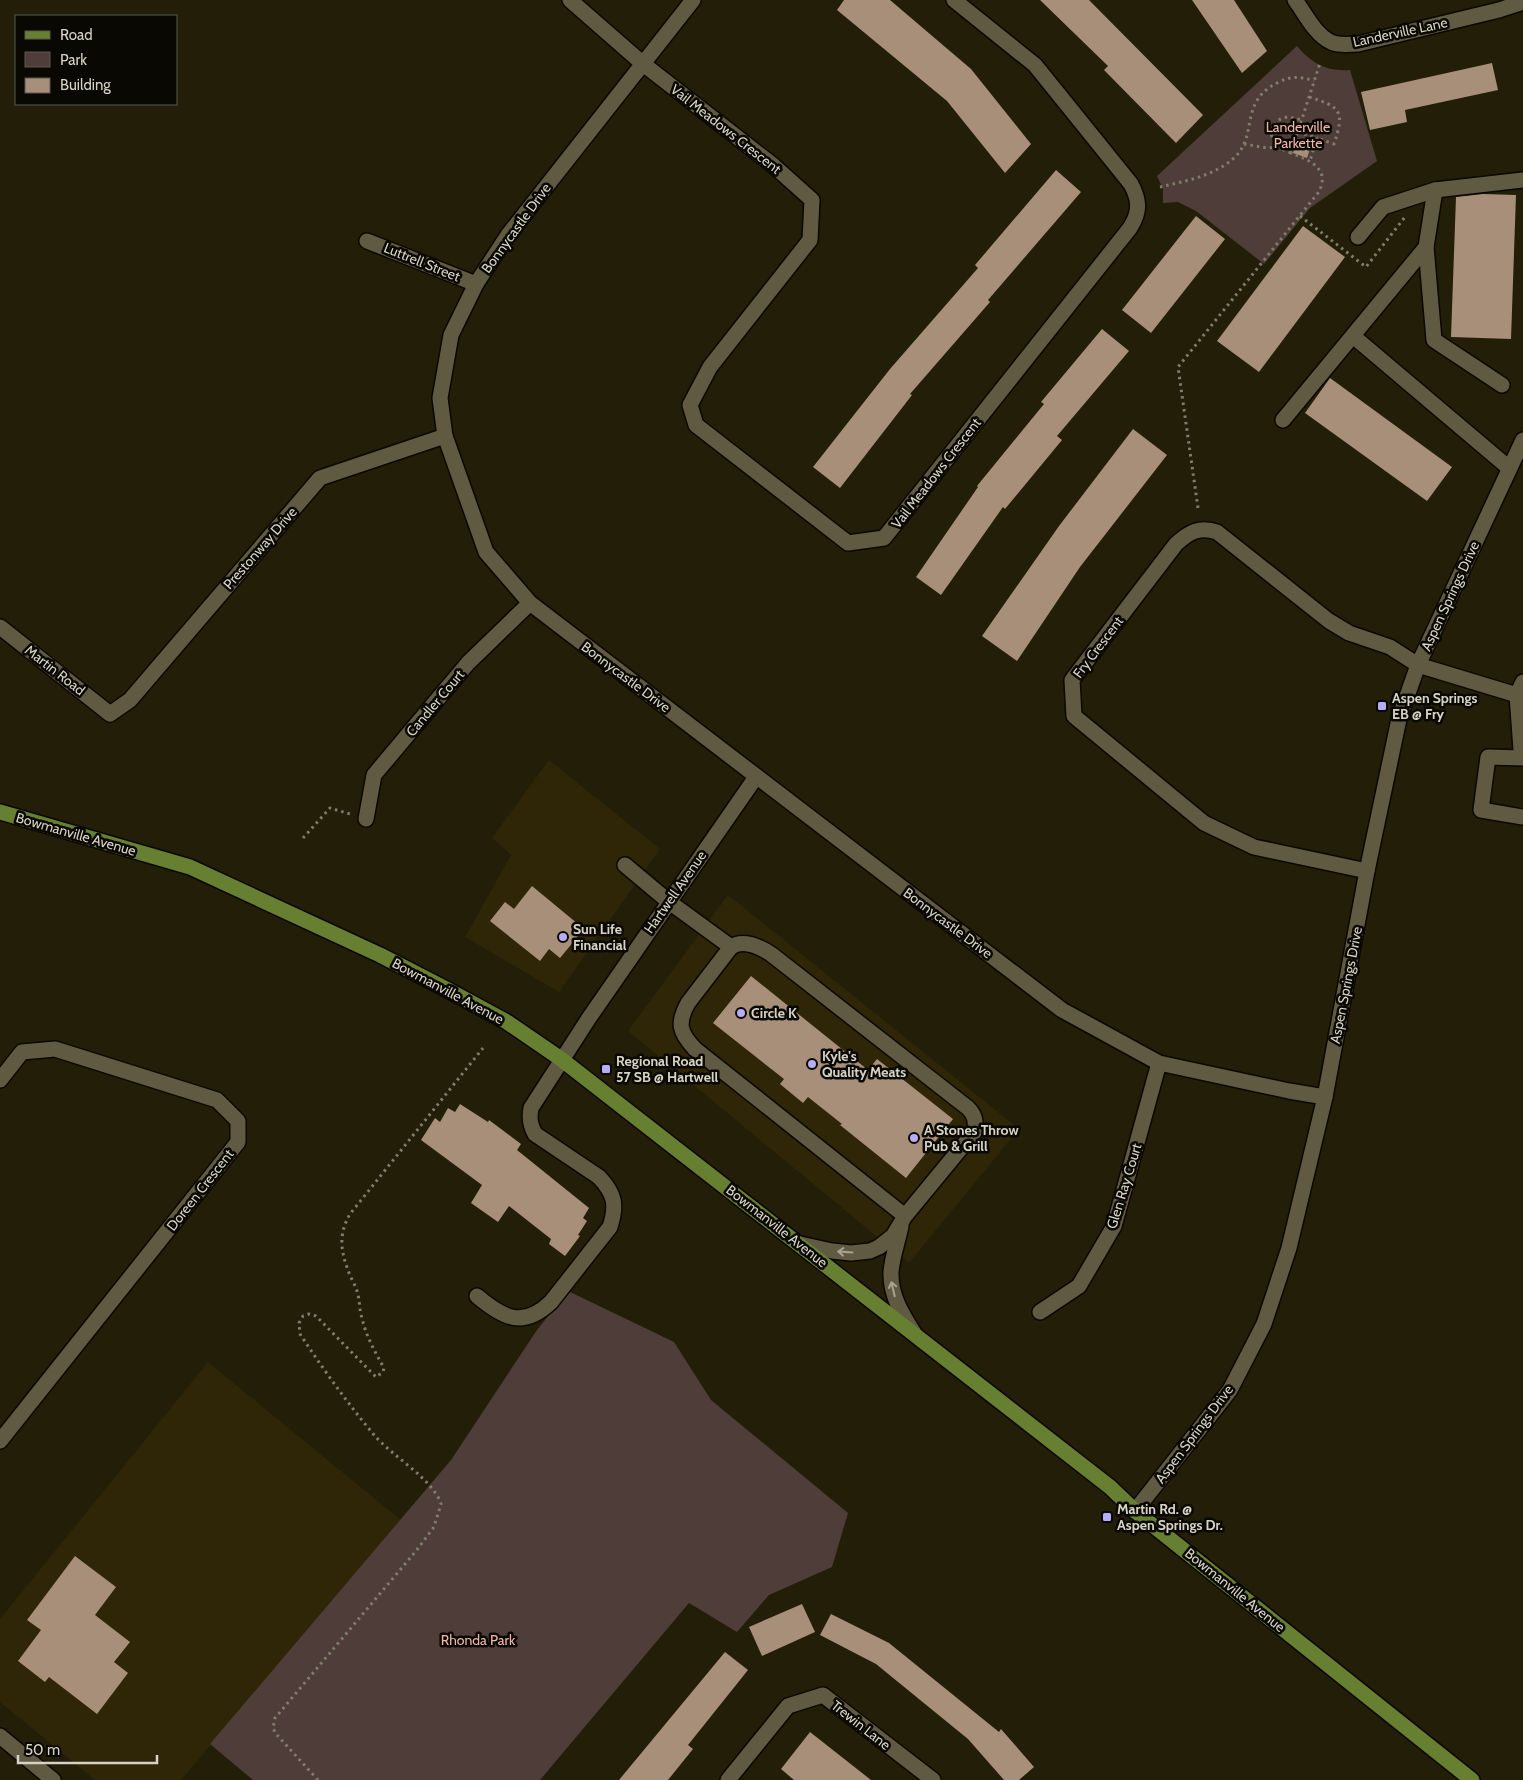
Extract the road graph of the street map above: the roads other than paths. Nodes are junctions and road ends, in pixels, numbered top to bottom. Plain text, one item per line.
1 (570, 0) edge
2 (693, 0) edge
3 (954, 0) edge
4 (1295, 0) edge
5 (1523, 2) edge
6 (642, 63) junction
7 (1523, 180) edge
8 (1436, 190) junction
9 (1358, 237) dead end
10 (367, 241) dead end
11 (1426, 247) junction
12 (476, 284) junction
13 (1353, 336) junction
14 (1502, 385) dead end
15 (1283, 420) dead end
16 (445, 436) junction
17 (1523, 440) edge
18 (1509, 468) junction
19 (530, 603) junction
20 (0, 627) edge
21 (1418, 664) junction
22 (1520, 688) edge
23 (110, 714) joint
24 (1523, 754) edge
25 (1523, 758) edge
26 (756, 777) junction
27 (0, 812) edge
28 (1523, 817) edge
29 (366, 819) road end
30 (625, 865) dead end
31 (1368, 871) junction
32 (668, 901) junction
33 (731, 947) junction
34 (562, 1059) junction
35 (1159, 1064) junction
36 (0, 1080) edge
37 (1324, 1097) junction
38 (903, 1221) junction
39 (800, 1244) junction
40 (477, 1296) dead end
41 (1040, 1312) dead end
42 (914, 1333) junction
43 (0, 1441) edge
44 (1135, 1511) junction
45 (0, 1736) edge
46 (53, 1780) edge
47 (728, 1780) edge
48 (933, 1780) edge
49 (1472, 1780) edge

1 - 6 street
2 - 6 street, Bonnycastle Drive
3 - 6 street, Vail Meadows Crescent
4 - 5 street, Landerville Lane
6 - 12 street, Bonnycastle Drive
7 - 8 street
8 - 9 street
8 - 11 street
10 - 12 street, Luttrell Street
11 - 13 street
11 - 14 street
12 - 16 street, Bonnycastle Drive
13 - 15 street
13 - 18 street
16 - 19 street, Bonnycastle Drive
16 - 23 street, Prestonway Drive
17 - 18 street, Aspen Springs Drive
18 - 21 street, Aspen Springs Drive
19 - 26 street, Bonnycastle Drive
19 - 29 street, Candler Court
20 - 23 street, Martin Road
21 - 22 street
21 - 31 street, Aspen Springs Drive
21 - 31 street, Fry Crescent
22 - 24 street
25 - 28 street
26 - 32 street, Hartwell Avenue
26 - 35 street, Bonnycastle Drive
27 - 34 main road, Bowmanville Avenue
30 - 32 street
31 - 37 street, Aspen Springs Drive
32 - 33 street
32 - 34 street, Hartwell Avenue
33 - 38 street
33 - 38 street
34 - 39 main road, Bowmanville Avenue
34 - 40 street, Hartwell Avenue
35 - 37 street, Bonnycastle Drive
35 - 41 street, Glen Ray Court
36 - 43 street, Doreen Crescent
37 - 44 street, Aspen Springs Drive
38 -> 39 street
42 -> 38 street
39 - 42 main road, Bowmanville Avenue
42 - 44 main road, Bowmanville Avenue
44 - 49 main road, Bowmanville Avenue
45 - 46 street
47 - 48 street, Trewin Lane

